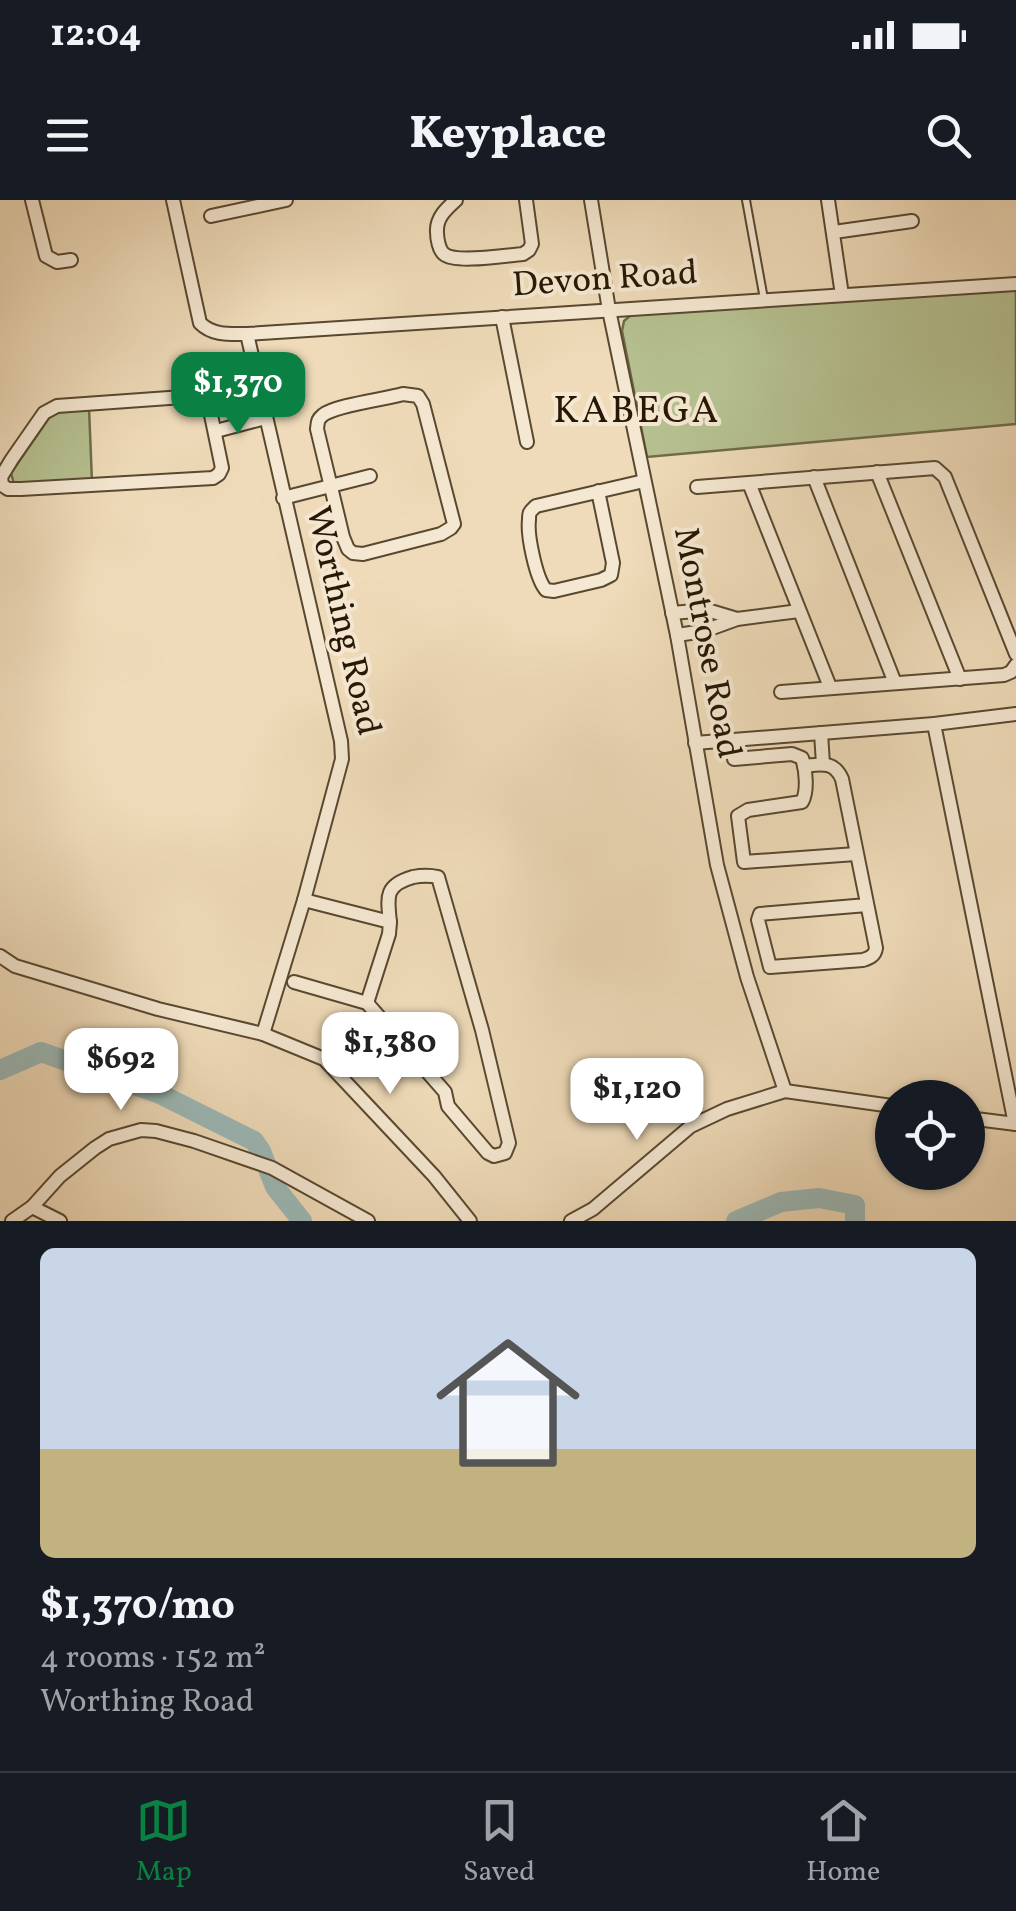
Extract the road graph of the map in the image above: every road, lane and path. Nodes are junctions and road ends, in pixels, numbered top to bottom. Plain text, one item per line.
1 (32, 200) edge
2 (173, 200) edge
3 (286, 200) edge
4 (456, 200) edge
5 (526, 200) edge
6 (591, 200) edge
7 (746, 200) edge
8 (828, 200) edge
9 (246, 204) edge
10 (211, 216) dead end
11 (912, 220) dead end
12 (834, 232) junction
13 (71, 260) dead end
14 (1016, 284) edge
15 (842, 295) junction
16 (764, 299) junction
17 (609, 310) junction
18 (502, 317) junction
19 (247, 334) junction
20 (264, 418) junction
21 (216, 431) junction
22 (527, 442) dead end
23 (877, 472) junction
24 (370, 476) dead end
25 (814, 477) junction
26 (644, 481) junction
27 (749, 483) junction
28 (330, 484) junction
29 (696, 487) dead end
30 (598, 491) junction
31 (283, 498) junction
32 (799, 611) junction
33 (672, 613) junction
34 (737, 618) junction
35 (677, 635) junction
36 (1016, 654) edge
37 (1016, 664) edge
38 (960, 678) junction
39 (894, 683) junction
40 (830, 688) junction
41 (781, 692) dead end
42 (1016, 714) edge
43 (934, 724) junction
44 (822, 733) junction
45 (695, 742) junction
46 (734, 759) dead end
47 (823, 764) junction
48 (804, 766) junction
49 (856, 854) junction
50 (304, 900) junction
51 (866, 905) junction
52 (390, 922) junction
53 (0, 956) edge
54 (294, 982) dead end
55 (366, 1003) junction
56 (262, 1034) junction
57 (785, 1091) junction
58 (875, 1104) edge
59 (985, 1120) edge
60 (1016, 1124) edge
61 (32, 1207) junction
62 (12, 1221) edge
63 (60, 1221) edge
64 (368, 1221) edge
65 (470, 1221) edge
66 (571, 1221) edge

1 - 13 street
2 - 19 street, Devon Road
3 - 9 street
4 - 5 street
6 - 17 street, Montrose Road
7 - 16 lane
8 - 12 street
9 - 10 street
11 - 12 street
12 - 15 street
14 - 15 street, Devon Road
15 - 16 street, Devon Road
16 - 17 street, Devon Road
17 - 18 street, Devon Road
17 - 26 street, Montrose Road
18 - 19 street, Devon Road
18 - 22 street
19 - 20 street, Worthing Road
20 - 21 street
20 - 31 street, Worthing Road
21 - 21 street
23 - 25 street
23 - 36 street
23 - 38 street
24 - 28 street
25 - 27 street
25 - 39 street
26 - 30 street
26 - 33 street, Montrose Road
27 - 29 street
27 - 32 street
28 - 28 street
28 - 31 street
30 - 30 street
31 - 50 street, Worthing Road
32 - 34 street
32 - 40 street
33 - 34 street
33 - 35 street, Montrose Road
34 - 35 street
35 - 45 street, Montrose Road
37 - 38 street
38 - 39 street
39 - 40 street
40 - 41 street
42 - 43 street
43 - 44 street
43 - 60 street
44 - 45 street
44 - 47 street
45 - 57 street, Montrose Road
46 - 48 street
47 - 48 street
47 - 49 street
48 - 49 street
49 - 51 street
50 - 52 street
50 - 56 street, Worthing Road
51 - 51 street
52 - 55 street
52 - 55 street
53 - 56 street
54 - 55 street
56 - 65 street
57 - 58 street
57 - 66 street
59 - 60 street
61 - 62 street
61 - 63 street
61 - 64 street

